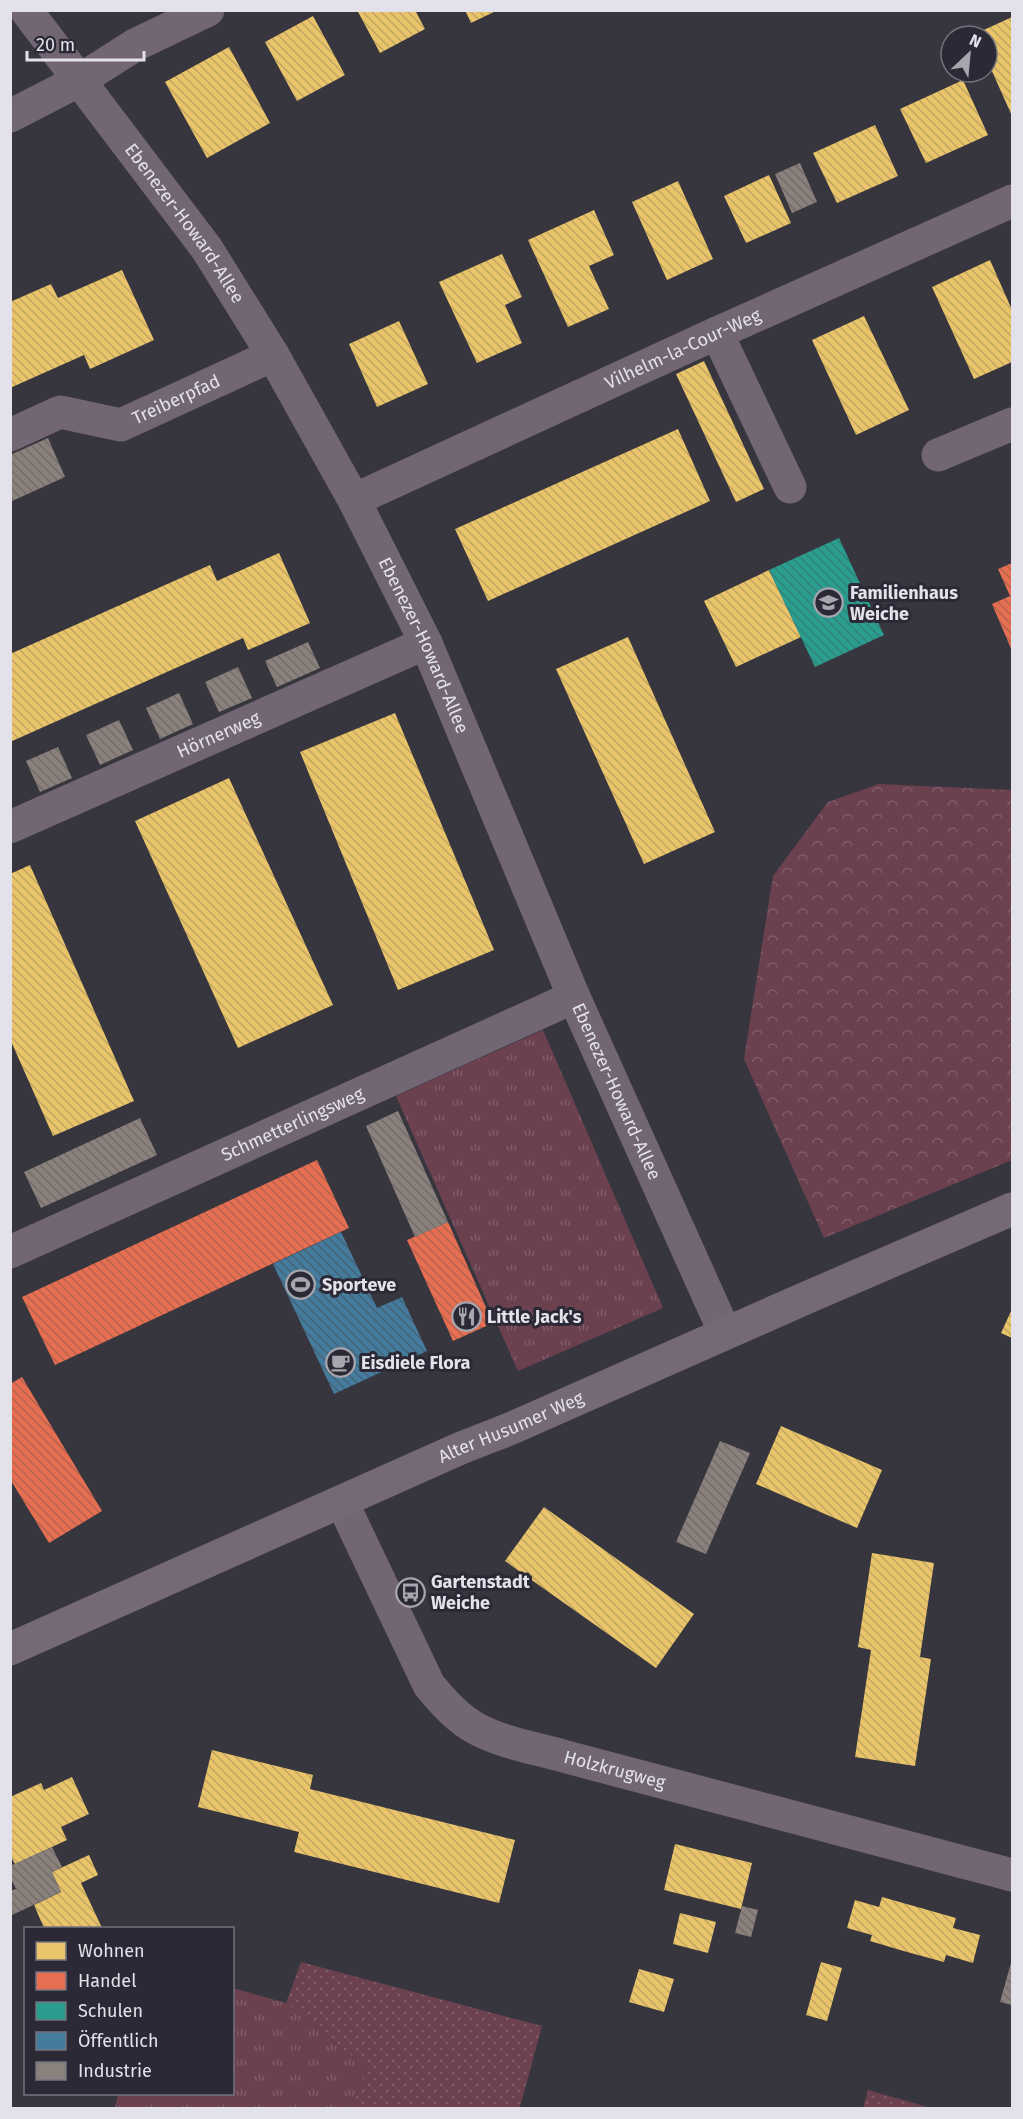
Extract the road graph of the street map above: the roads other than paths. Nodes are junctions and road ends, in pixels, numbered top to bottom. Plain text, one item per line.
1 (26, 10) edge
2 (208, 10) edge
3 (80, 80) junction
4 (10, 116) edge
5 (1012, 201) edge
6 (717, 333) junction
7 (273, 355) junction
8 (1012, 424) edge
9 (10, 435) edge
10 (938, 455) dead end
11 (790, 487) dead end
12 (354, 500) junction
13 (426, 643) junction
14 (10, 827) edge
15 (574, 997) junction
16 (1012, 1209) edge
17 (10, 1252) edge
18 (725, 1334) junction
19 (342, 1502) junction
20 (10, 1649) edge
21 (1012, 1875) edge

1 - 3 street, Ebenezer-Howard-Allee
2 - 3 street
3 - 4 street
3 - 7 street, Ebenezer-Howard-Allee
5 - 6 street, Vilhelm-la-Cour-Weg
6 - 11 street
6 - 12 street, Vilhelm-la-Cour-Weg
7 - 9 street, Treiberpfad
7 - 12 street, Ebenezer-Howard-Allee
8 - 10 street
12 - 13 street, Ebenezer-Howard-Allee
13 - 14 street, Hörnerweg
13 - 15 street, Ebenezer-Howard-Allee
15 - 17 street, Schmetterlingsweg
15 - 18 street, Ebenezer-Howard-Allee
16 - 18 street, Alter Husumer Weg
18 - 19 street, Alter Husumer Weg
19 - 20 street, Alter Husumer Weg
19 - 21 street, Holzkrugweg

